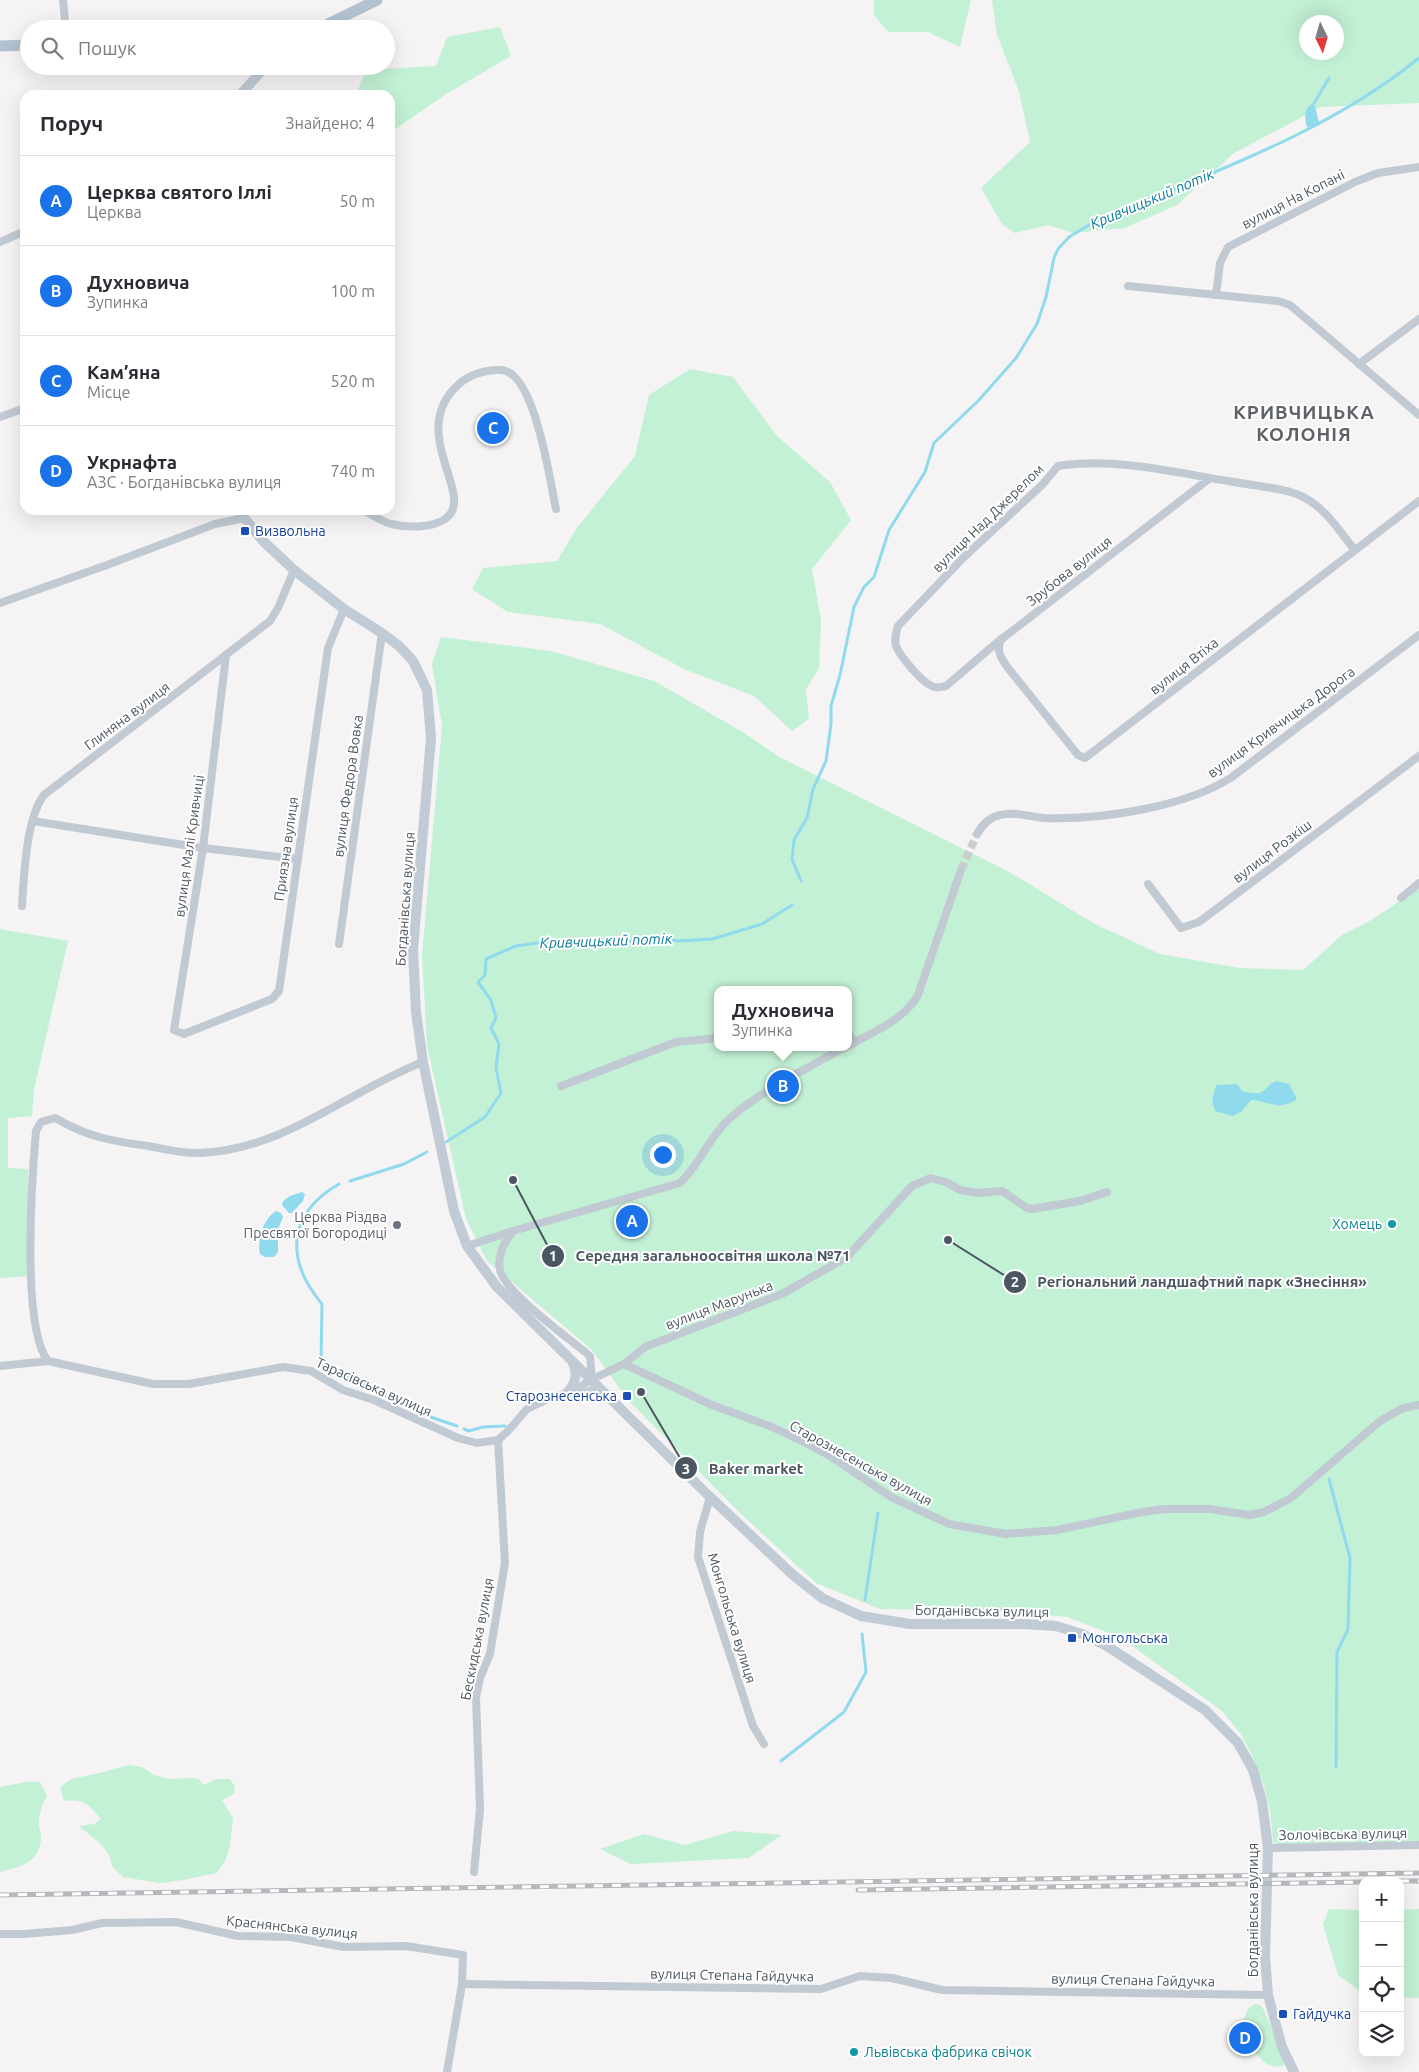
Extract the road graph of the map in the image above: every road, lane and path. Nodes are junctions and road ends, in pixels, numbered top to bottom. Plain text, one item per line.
1 (63, 0) edge
2 (377, 0) edge
3 (65, 20) edge
4 (336, 20) edge
5 (20, 45) edge
6 (0, 46) edge
7 (258, 75) edge
8 (244, 90) edge
9 (1419, 167) edge
10 (20, 233) edge
11 (0, 242) edge
12 (1128, 286) dead end
13 (1216, 295) junction
14 (1419, 318) edge
15 (1358, 364) junction
16 (20, 410) edge
17 (1419, 415) edge
18 (0, 417) edge
19 (1210, 478) junction
20 (1419, 501) edge
21 (556, 509) dead end
22 (238, 515) edge
23 (242, 515) edge
24 (373, 515) edge
25 (1354, 549) junction
26 (294, 570) junction
27 (0, 603) edge
28 (344, 609) junction
29 (382, 633) junction
30 (1419, 634) edge
31 (1002, 639) junction
32 (226, 655) junction
33 (946, 686) joint
34 (1419, 756) edge
35 (33, 821) junction
36 (977, 834) tunnel mouth
37 (204, 848) junction
38 (298, 860) junction
39 (961, 870) tunnel mouth
40 (1148, 884) dead end
41 (1419, 884) edge
42 (1401, 898) dead end
43 (22, 906) dead end
44 (340, 944) dead end
45 (184, 1034) joint
46 (714, 1038) edge
47 (852, 1043) edge
48 (839, 1051) edge
49 (423, 1062) junction
50 (561, 1086) dead end
51 (1107, 1192) dead end
52 (513, 1231) junction
53 (468, 1246) junction
54 (571, 1360) junction
55 (48, 1361) junction
56 (624, 1364) junction
57 (0, 1366) edge
58 (592, 1380) junction
59 (606, 1394) junction
60 (564, 1395) junction
61 (1419, 1405) edge
62 (498, 1440) junction
63 (710, 1497) junction
64 (764, 1744) dead end
65 (1419, 1845) edge
66 (1268, 1848) junction
67 (474, 1872) dead end
68 (0, 1934) edge
69 (462, 1984) junction
70 (1268, 1994) junction
71 (447, 2072) edge
72 (1294, 2072) edge

1 - 3 street
2 - 4 main road
5 - 6 main road
7 - 8 main road
9 - 13 street, вулиця На Копані
10 - 11 street
12 - 13 street
13 - 15 street
14 - 15 street
15 - 17 street
16 - 18 street
19 - 25 street, вулиця Над Джерелом
19 - 31 street, Зрубова вулиця
19 - 33 street, вулиця Над Джерелом
20 - 25 street, вулиця Втіха
21 - 24 street
22 - 27 street
23 - 26 main road, Богданівська вулиця
25 - 31 street, вулиця Втіха
26 - 28 main road, Богданівська вулиця
26 - 32 street, Глиняна вулиця
28 - 29 main road, Богданівська вулиця
28 - 38 street, Приязна вулиця
29 - 44 street, вулиця Федора Вовка
29 - 49 main road, Богданівська вулиця
30 - 36 street, вулиця Кривчицька Дорога
31 - 33 street, Зрубова вулиця
32 - 35 street, Глиняна вулиця
32 - 37 street, вулиця Малі Кривчиці
34 - 40 street, вулиця Розкіш
35 - 37 street
35 - 43 street, Глиняна вулиця
37 - 38 street
37 - 45 street, вулиця Малі Кривчиці
38 - 45 street, Приязна вулиця
39 - 47 street
41 - 42 street
46 - 50 street
48 - 52 street
49 - 53 main road, Богданівська вулиця
49 - 55 street
51 - 56 street, вулиця Марунька
52 - 53 street
52 - 58 street
53 - 54 main road, Богданівська вулиця
54 - 58 main road, Богданівська вулиця
54 - 60 main road
55 - 57 street, Тарасівська вулиця
55 - 62 street, Тарасівська вулиця
56 - 58 street
56 - 61 street, Старознесенська вулиця
58 - 59 main road, Богданівська вулиця
58 - 60 street
59 - 60 main road
59 - 63 main road, Богданівська вулиця
60 - 62 street
62 - 67 street, Бескидська вулиця
63 - 64 street, Монгольська вулиця
63 - 66 main road, Богданівська вулиця
65 - 66 street, Золочівська вулиця
66 - 70 main road, Богданівська вулиця
68 - 69 street, Краснянська вулиця
69 - 70 street, вулиця Степана Гайдучка
69 - 71 street
70 - 72 main road, Богданівська вулиця

